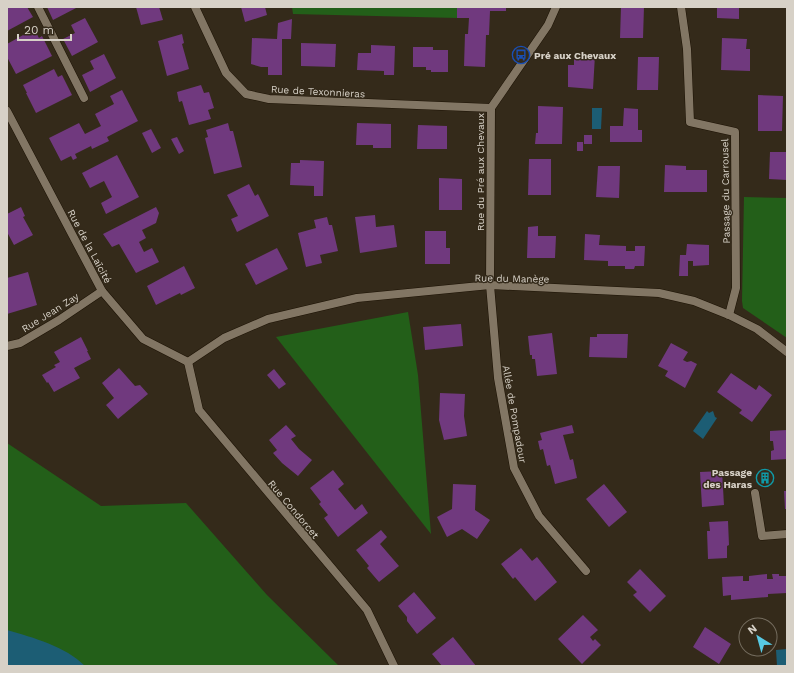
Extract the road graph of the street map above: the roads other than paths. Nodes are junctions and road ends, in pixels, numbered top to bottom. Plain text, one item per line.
1 (38, 7) edge
2 (195, 7) edge
3 (556, 7) edge
4 (681, 7) edge
5 (84, 98) dead end
6 (491, 108) junction
7 (7, 111) edge
8 (490, 285) junction
9 (102, 291) junction
10 (729, 315) junction
11 (7, 346) edge
12 (787, 352) edge
13 (188, 362) junction
14 (755, 493) dead end
15 (787, 534) edge
16 (586, 571) dead end
17 (394, 666) edge

1 - 5 street
2 - 6 street, Rue de Texonnieras
3 - 6 street, Rue du Pré aux Chevaux
4 - 10 street, Passage du Carrousel
6 - 8 street, Rue du Pré aux Chevaux
7 - 9 street, Rue de la Laïcité
8 - 10 street, Rue du Manège
8 - 13 street, Rue du Manège
8 - 16 street, Allée de Pompadour
9 - 11 street, Rue Jean Zay
9 - 13 street, Rue de la Laïcité
10 - 12 street, Rue du Manège
13 - 17 street, Rue Condorcet
14 - 15 street

